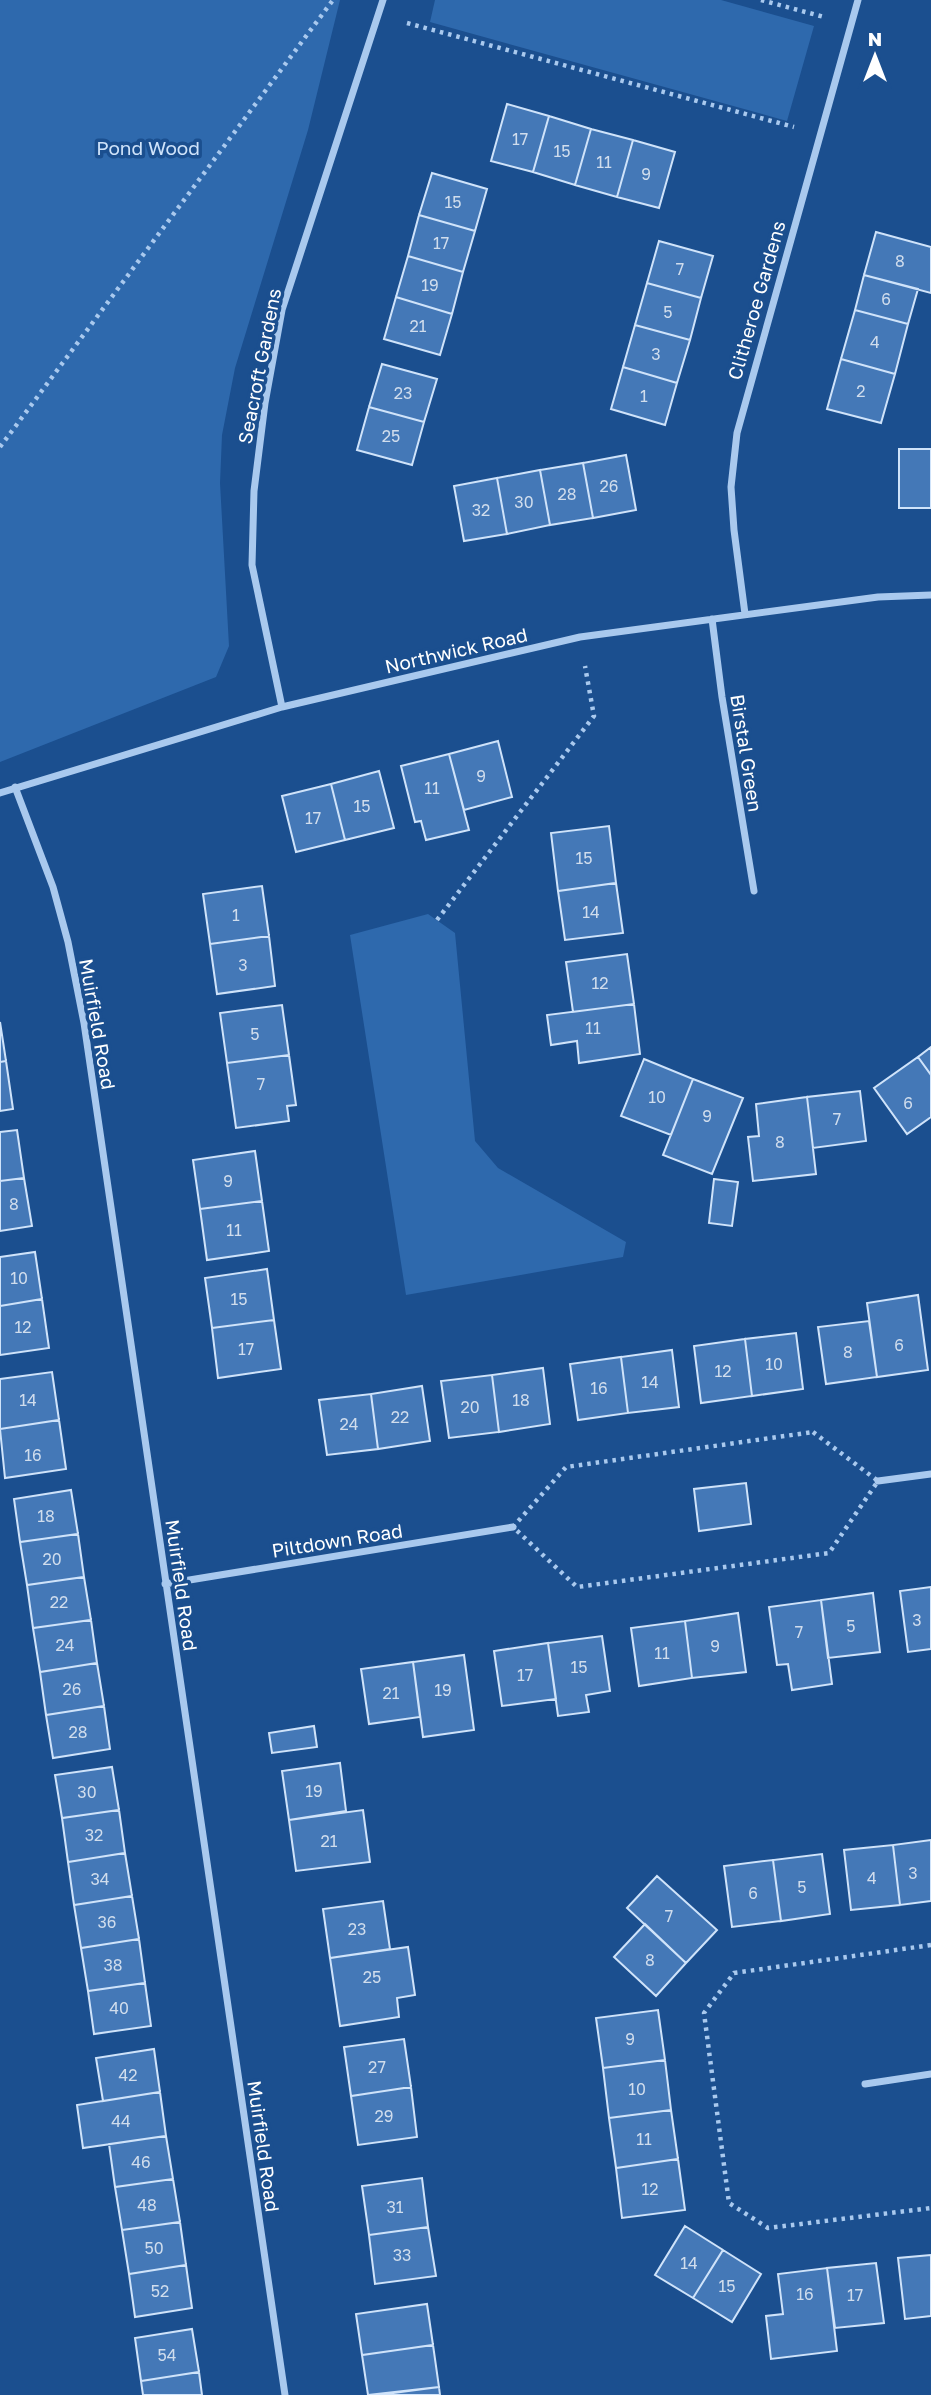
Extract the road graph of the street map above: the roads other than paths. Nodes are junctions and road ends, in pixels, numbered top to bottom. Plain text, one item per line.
1 (383, 0) edge
2 (858, 0) edge
3 (931, 595) edge
4 (745, 614) junction
5 (712, 619) junction
6 (282, 707) junction
7 (15, 787) junction
8 (0, 793) edge
9 (754, 891) dead end
10 (931, 1474) edge
11 (878, 1481) road end
12 (513, 1527) road end
13 (165, 1584) junction
14 (931, 2074) edge
15 (865, 2084) dead end
16 (285, 2395) edge

1 - 6 street, Seacroft Gardens
2 - 4 street, Clitheroe Gardens
3 - 4 street, Northwick Road
4 - 5 street, Northwick Road
5 - 6 street, Northwick Road
5 - 9 street, Birstal Green
6 - 7 street, Northwick Road
7 - 8 street, Northwick Road
7 - 13 street, Muirfield Road
10 - 11 street
12 - 13 street, Piltdown Road
13 - 16 street, Muirfield Road
14 - 15 street

